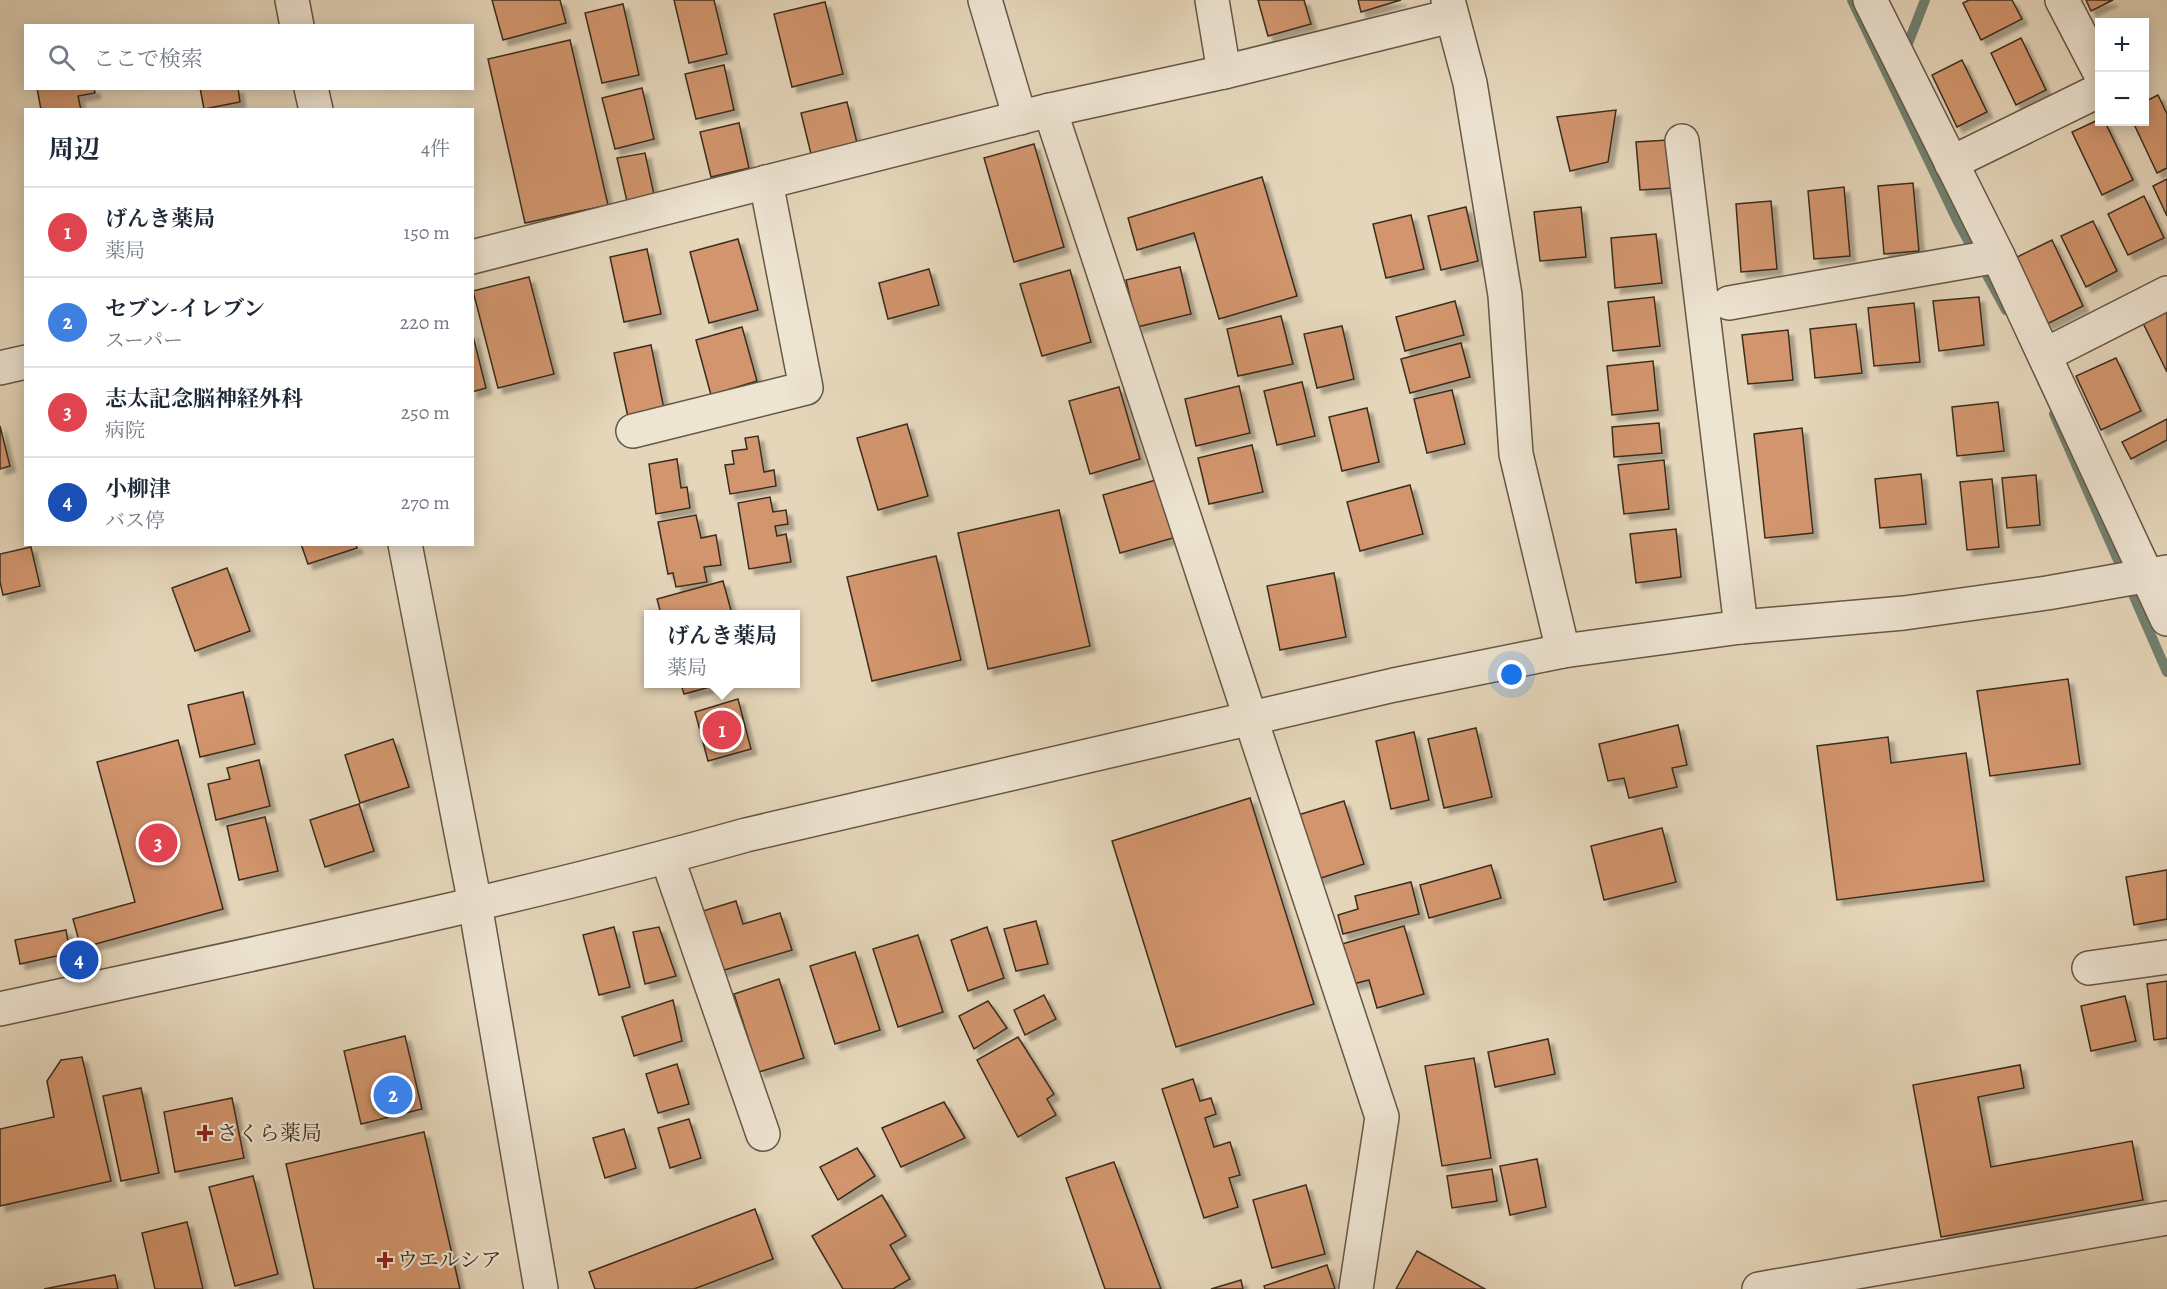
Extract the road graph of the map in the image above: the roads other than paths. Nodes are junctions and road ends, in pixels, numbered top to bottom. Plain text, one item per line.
1 (292, 0) edge
2 (985, 0) edge
3 (1212, 0) edge
4 (1870, 0) edge
5 (2062, 0) edge
6 (1450, 8) edge
7 (297, 24) edge
8 (2095, 63) edge
9 (1224, 72) junction
10 (311, 90) edge
11 (2095, 92) edge
12 (316, 108) edge
13 (1035, 114) junction
14 (1682, 141) dead end
15 (1951, 163) junction
16 (766, 183) junction
17 (474, 256) edge
18 (1998, 256) junction
19 (2167, 293) edge
20 (1729, 303) dead end
21 (2045, 355) junction
22 (24, 362) edge
23 (0, 368) edge
24 (633, 431) dead end
25 (405, 546) edge
26 (2158, 574) edge
27 (2167, 619) edge
28 (1741, 627) junction
29 (1563, 651) junction
30 (1251, 719) junction
31 (667, 857) junction
32 (475, 904) junction
33 (2167, 957) edge
34 (2089, 968) dead end
35 (0, 1009) edge
36 (763, 1134) dead end
37 (2167, 1218) edge
38 (541, 1289) edge
39 (1356, 1289) edge
40 (1759, 1289) edge

1 - 7 street
2 - 13 street
3 - 9 street
4 - 15 street
5 - 8 street
6 - 9 street
6 - 29 street
9 - 13 street
10 - 12 street
11 - 15 street
13 - 16 street
13 - 30 street
14 - 28 street
15 - 18 street
16 - 17 street
16 - 24 street
18 - 20 street
18 - 21 street
19 - 21 street
21 - 26 street
22 - 23 street
25 - 32 street
26 - 27 street
26 - 28 street
28 - 29 street
29 - 30 street
30 - 31 street
30 - 39 street
31 - 32 street
31 - 36 street
32 - 35 street
32 - 38 street
33 - 34 street
37 - 40 street

